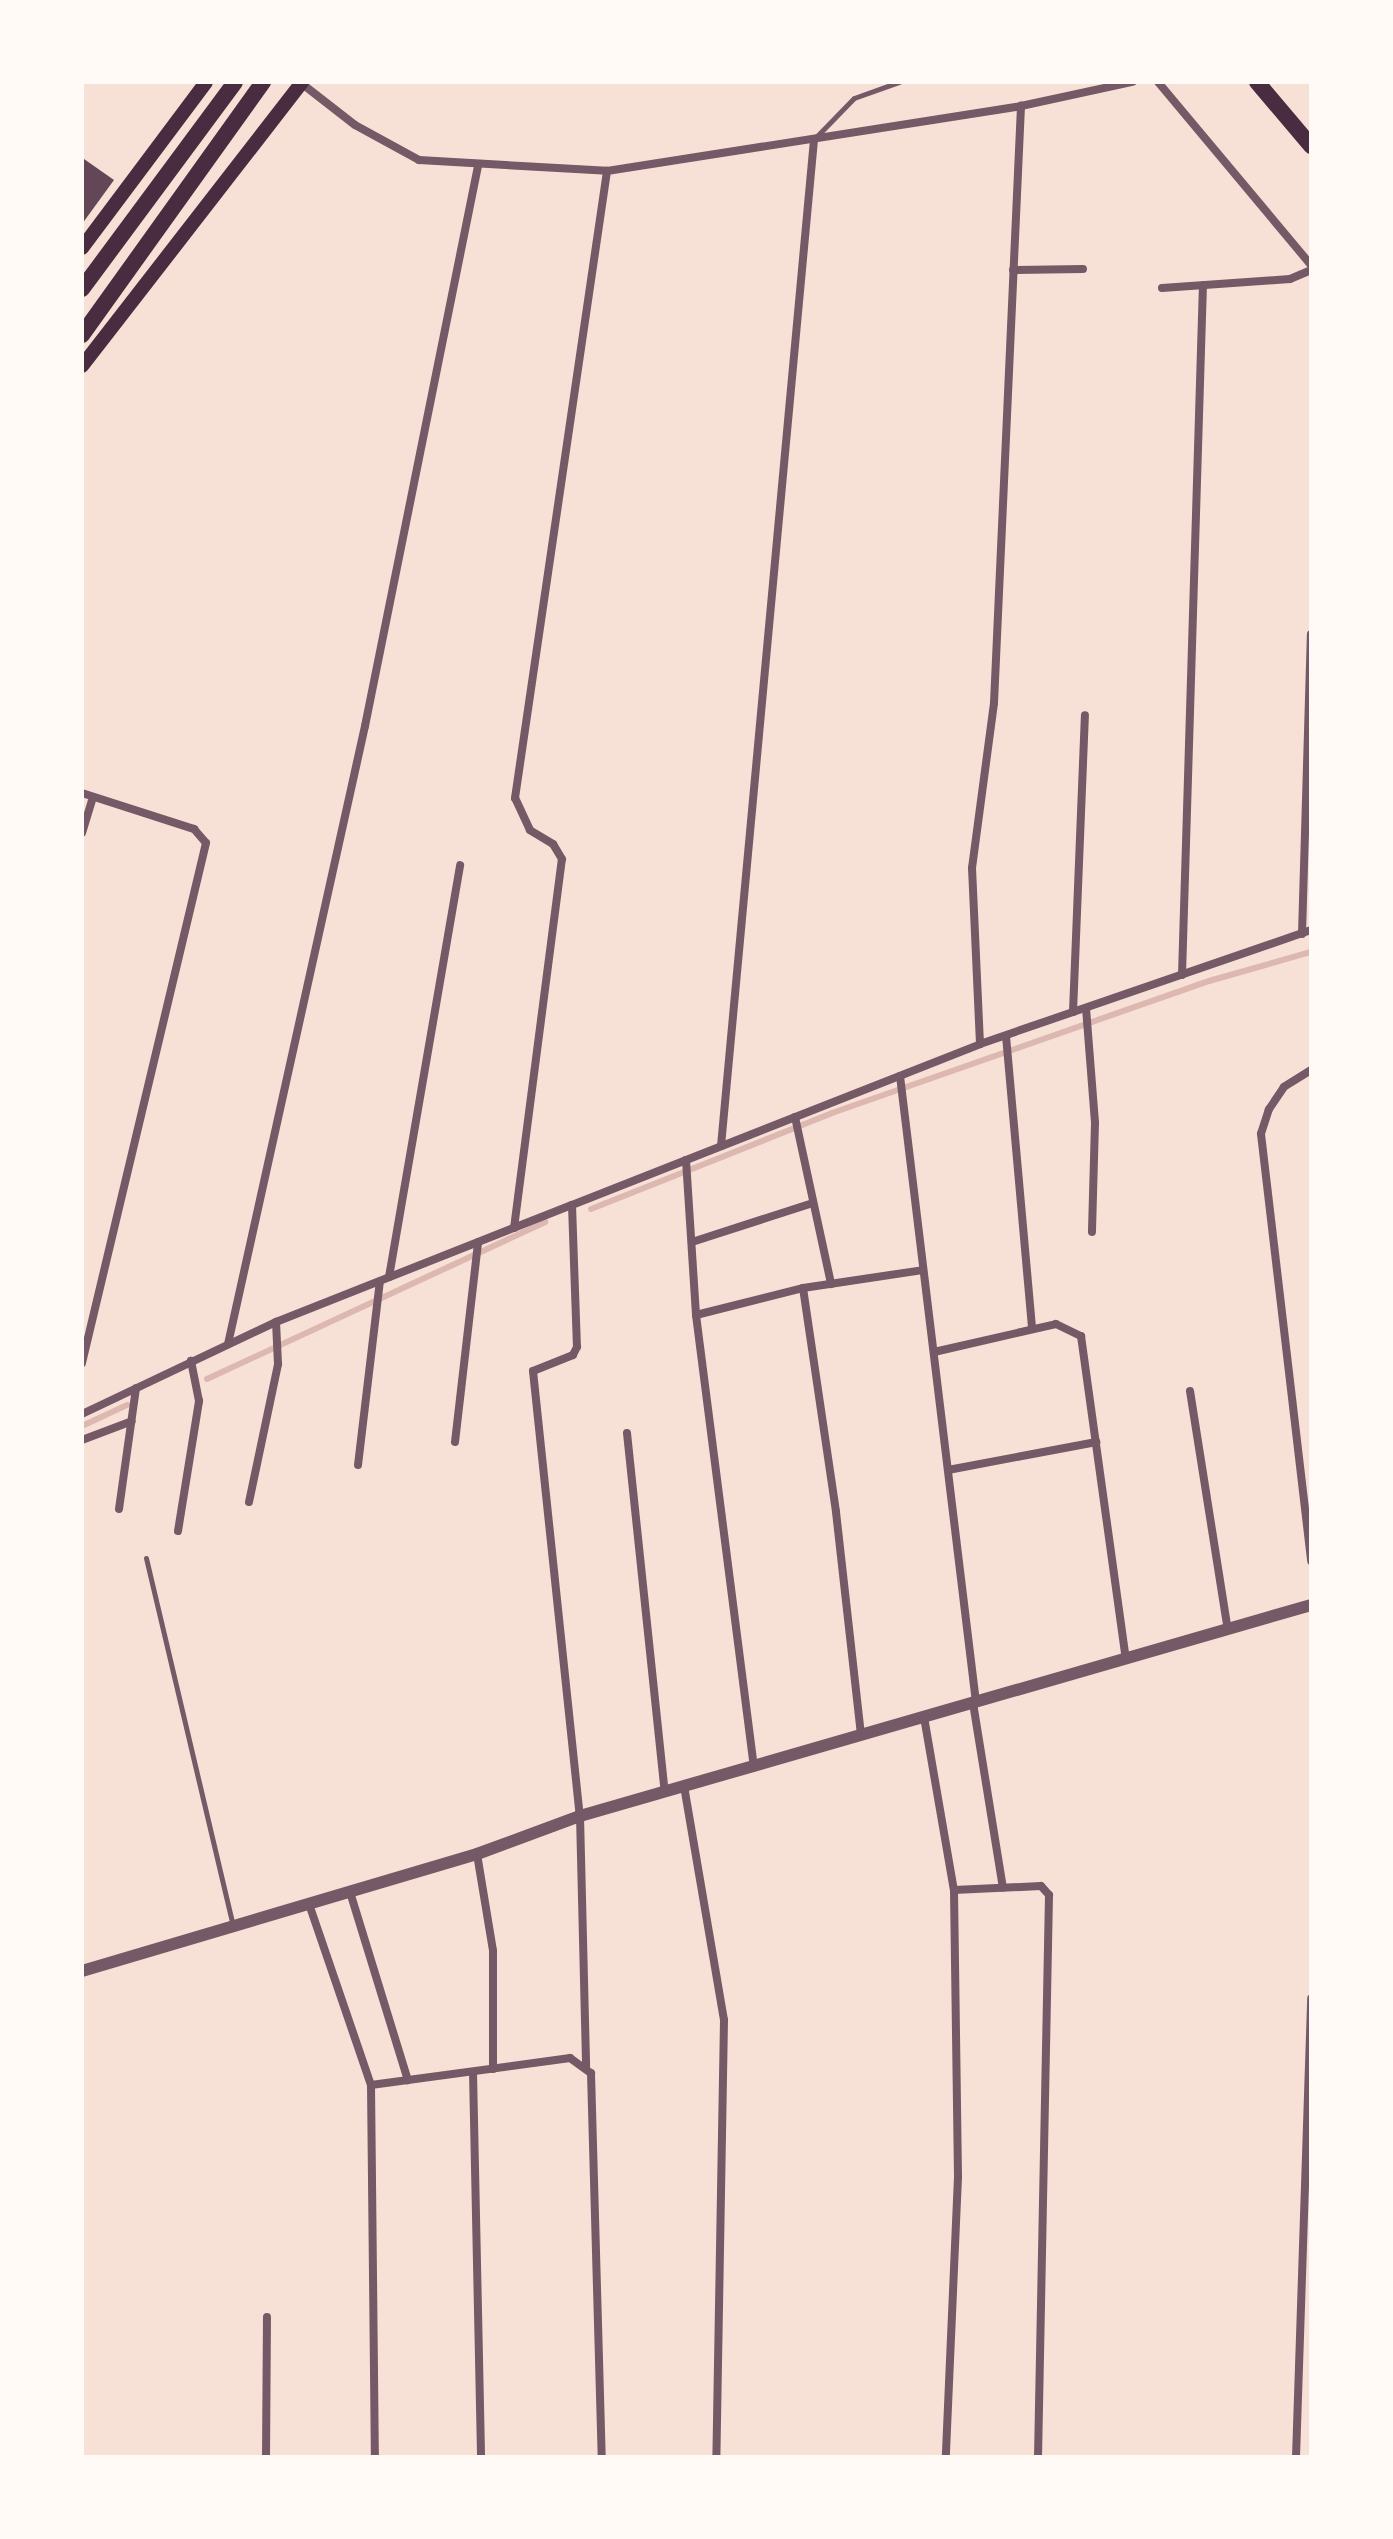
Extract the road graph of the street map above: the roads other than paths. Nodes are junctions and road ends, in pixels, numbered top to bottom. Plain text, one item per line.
1 (206, 82) edge
2 (235, 82) edge
3 (263, 82) edge
4 (899, 82) edge
5 (1132, 82) edge
6 (1158, 82) edge
7 (1257, 82) edge
8 (302, 83) edge
9 (1021, 106) junction
10 (814, 139) junction
11 (1311, 146) edge
12 (478, 166) junction
13 (607, 171) junction
14 (82, 248) edge
15 (1311, 268) edge
16 (1083, 269) dead end
17 (1013, 270) junction
18 (1203, 285) junction
19 (1162, 288) dead end
20 (82, 289) edge
21 (82, 335) edge
22 (82, 366) edge
23 (1311, 634) edge
24 (1085, 715) dead end
25 (82, 793) edge
26 (93, 798) junction
27 (82, 833) edge
28 (460, 865) dead end
29 (1306, 932) edge
30 (1182, 975) junction
31 (1073, 1012) junction
32 (1086, 1013) junction
33 (1006, 1040) junction
34 (980, 1044) junction
35 (1311, 1070) edge
36 (900, 1079) junction
37 (795, 1120) junction
38 (721, 1146) junction
39 (686, 1163) junction
40 (813, 1203) junction
41 (572, 1205) junction
42 (514, 1228) junction
43 (1092, 1232) dead end
44 (692, 1242) junction
45 (478, 1245) junction
46 (923, 1270) junction
47 (389, 1277) junction
48 (380, 1281) junction
49 (831, 1284) junction
50 (803, 1288) junction
51 (696, 1315) junction
52 (276, 1322) junction
53 (1032, 1329) junction
54 (84, 1338) edge
55 (228, 1344) junction
56 (934, 1352) junction
57 (191, 1361) junction
58 (82, 1363) edge
59 (136, 1388) junction
60 (1190, 1391) dead end
61 (82, 1414) edge
62 (132, 1421) junction
63 (627, 1433) dead end
64 (82, 1440) edge
65 (455, 1442) dead end
66 (1096, 1442) junction
67 (358, 1465) dead end
68 (948, 1470) junction
69 (249, 1502) dead end
70 (119, 1509) dead end
71 (178, 1531) dead end
72 (146, 1558) dead end
73 (1311, 1561) edge
74 (1311, 1605) edge
75 (1228, 1630) junction
76 (1126, 1659) junction
77 (975, 1703) junction
78 (924, 1717) junction
79 (861, 1735) junction
80 (754, 1766) junction
81 (684, 1786) junction
82 (665, 1792) junction
83 (580, 1816) junction
84 (477, 1854) junction
85 (1003, 1888) junction
86 (954, 1890) junction
87 (350, 1892) junction
88 (309, 1904) junction
89 (233, 1926) junction
90 (82, 1971) edge
91 (1311, 1998) edge
92 (586, 2066) junction
93 (493, 2069) junction
94 (473, 2072) junction
95 (408, 2080) junction
96 (371, 2085) junction
97 (1309, 2120) edge
98 (267, 2317) dead end
99 (266, 2457) edge
100 (375, 2457) edge
101 (481, 2457) edge
102 (602, 2457) edge
103 (716, 2457) edge
104 (946, 2457) edge
105 (1038, 2457) edge
106 (1296, 2457) edge

1 - 14 main road
2 - 20 highway
3 - 21 highway
4 - 10 lane
5 - 9 street
6 - 15 street
7 - 11 highway
8 - 12 street
8 - 22 main road
9 - 10 street
9 - 17 street
10 - 13 street
10 - 38 street
12 - 13 street
12 - 55 street
13 - 42 street
15 - 18 street
16 - 17 street
17 - 34 street
18 - 19 street
18 - 30 street
23 - 29 street
24 - 31 street
25 - 26 street
26 - 27 street
26 - 54 street
28 - 47 street
29 - 30 street
30 - 32 street
31 - 32 street
31 - 33 street
32 - 43 street
33 - 34 street
33 - 53 street
34 - 36 street
35 - 73 street
36 - 37 street
36 - 46 street
37 - 38 street
37 - 40 street
38 - 39 street
39 - 41 street
39 - 44 street
40 - 44 street
40 - 49 street
41 - 42 street
41 - 83 street
42 - 45 street
44 - 51 street
45 - 47 street
45 - 65 street
46 - 49 street
46 - 56 street
47 - 48 street
48 - 52 street
48 - 67 street
49 - 50 street
50 - 51 street
50 - 79 street
51 - 80 street
52 - 55 street
52 - 69 street
53 - 56 street
53 - 66 street
54 - 58 street
55 - 57 street
56 - 68 street
57 - 59 street
57 - 71 street
59 - 61 street
59 - 62 street
60 - 75 street
62 - 64 street
62 - 70 street
63 - 82 street
66 - 68 street
66 - 76 street
68 - 77 street
72 - 89 lane
74 - 75 street
75 - 76 street
76 - 77 street
77 - 78 street
77 - 85 street
78 - 79 street
78 - 86 street
79 - 80 street
80 - 81 street
81 - 82 street
81 - 103 street
82 - 83 street
83 - 84 street
83 - 92 street
84 - 87 street
84 - 93 street
85 - 86 street
85 - 105 street
86 - 104 street
87 - 88 street
87 - 95 street
88 - 89 street
88 - 96 street
89 - 90 street
91 - 97 street
92 - 93 street
92 - 102 street
93 - 94 street
94 - 95 street
94 - 101 street
95 - 96 street
96 - 100 street
97 - 106 street
98 - 99 street

